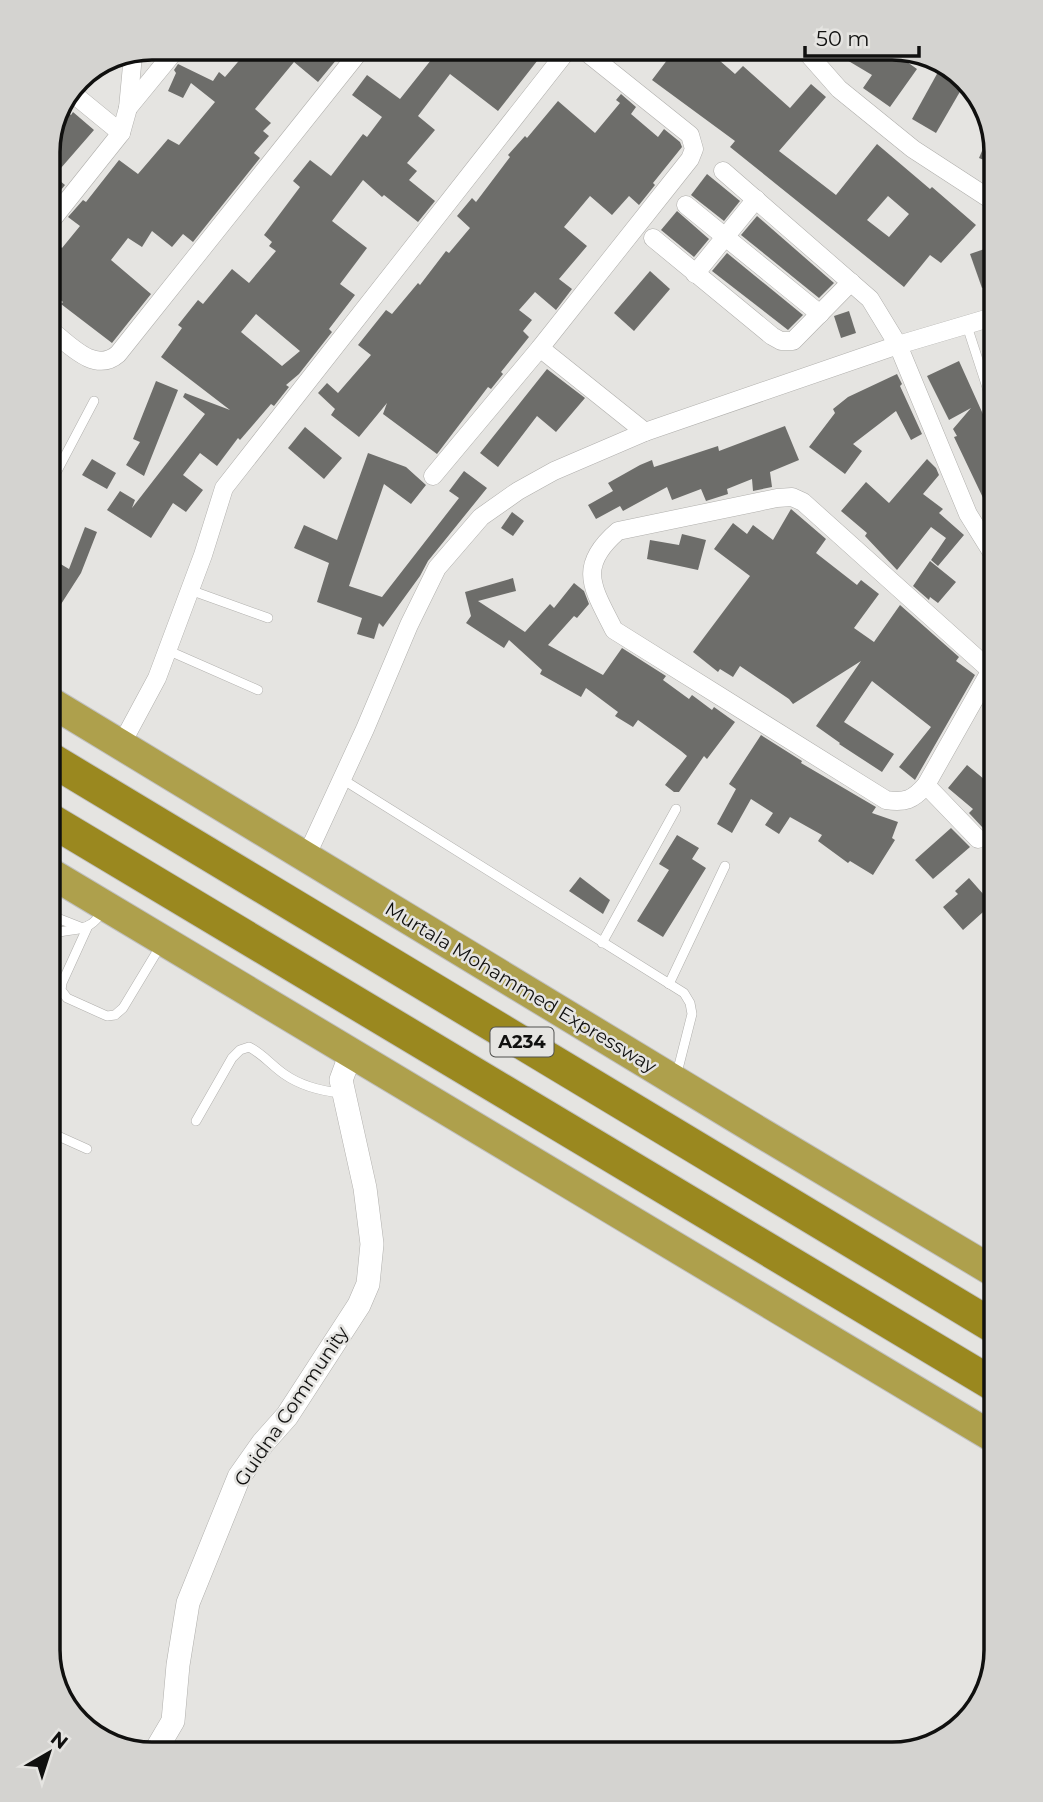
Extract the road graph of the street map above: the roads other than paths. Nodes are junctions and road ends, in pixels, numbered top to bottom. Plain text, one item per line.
1 (167, 60) edge
2 (353, 60) edge
3 (560, 60) edge
4 (596, 60) edge
5 (813, 60) edge
6 (132, 62) edge
7 (78, 98) edge
8 (128, 108) junction
9 (121, 133) junction
10 (723, 171) dead end
11 (984, 195) edge
12 (756, 199) junction
13 (687, 205) dead end
14 (60, 210) edge
15 (653, 238) dead end
16 (725, 238) junction
17 (695, 274) junction
18 (851, 282) junction
19 (820, 314) junction
20 (984, 320) edge
21 (967, 326) junction
22 (60, 337) edge
23 (898, 345) junction
24 (540, 348) junction
25 (984, 378) edge
26 (94, 401) dead end
27 (645, 432) junction
28 (60, 465) edge
29 (433, 475) dead end
30 (984, 540) edge
31 (190, 590) junction
32 (268, 618) dead end
33 (167, 650) junction
34 (984, 658) edge
35 (984, 682) edge
36 (258, 690) dead end
37 (60, 708) edge
38 (121, 745) junction
39 (60, 765) edge
40 (342, 779) junction
41 (926, 785) junction
42 (676, 809) dead end
43 (60, 826) edge
44 (978, 839) dead end
45 (306, 857) junction
46 (725, 866) dead end
47 (60, 886) edge
48 (60, 916) edge
49 (92, 920) junction
50 (60, 930) edge
51 (163, 941) junction
52 (602, 943) junction
53 (669, 984) junction
54 (351, 1054) junction
55 (675, 1081) junction
56 (343, 1093) junction
57 (196, 1122) dead end
58 (60, 1138) edge
59 (87, 1149) dead end
60 (984, 1266) edge
61 (984, 1321) edge
62 (984, 1379) edge
63 (984, 1432) edge
64 (160, 1742) edge

1 - 8 street
2 - 22 street
3 - 31 street
4 - 24 street
5 - 11 street
6 - 8 street
7 - 9 street
8 - 9 street
9 - 14 street
10 - 12 street
12 - 16 street
12 - 18 street
13 - 16 street
15 - 17 street
16 - 17 street
16 - 19 street
17 - 19 street
18 - 19 street
18 - 23 street
20 - 21 street
21 - 23 street
21 - 25 lane
23 - 27 street
23 - 30 street
24 - 27 street
24 - 29 street
26 - 28 lane
27 - 40 street
31 - 32 lane
31 - 33 street
33 - 36 lane
33 - 38 street
34 - 41 street
35 - 41 street
37 - 38 highway, Murtala Mohammed Expressway
38 - 45 highway, Murtala Mohammed Expressway
39 - 61 highway, A234
40 - 45 street
40 - 52 lane
41 - 44 street
42 - 52 lane
43 - 62 highway, A234
45 - 55 highway, Murtala Mohammed Expressway
46 - 53 lane
47 - 49 highway
48 - 49 lane
49 - 50 lane
49 - 51 highway
49 - 51 lane
51 - 54 highway
52 - 53 lane
53 - 55 lane
54 - 56 street, Guidna Community
54 - 63 highway
55 - 60 highway, Murtala Mohammed Expressway
56 - 57 lane
56 - 64 street, Guidna Community
58 - 59 lane

